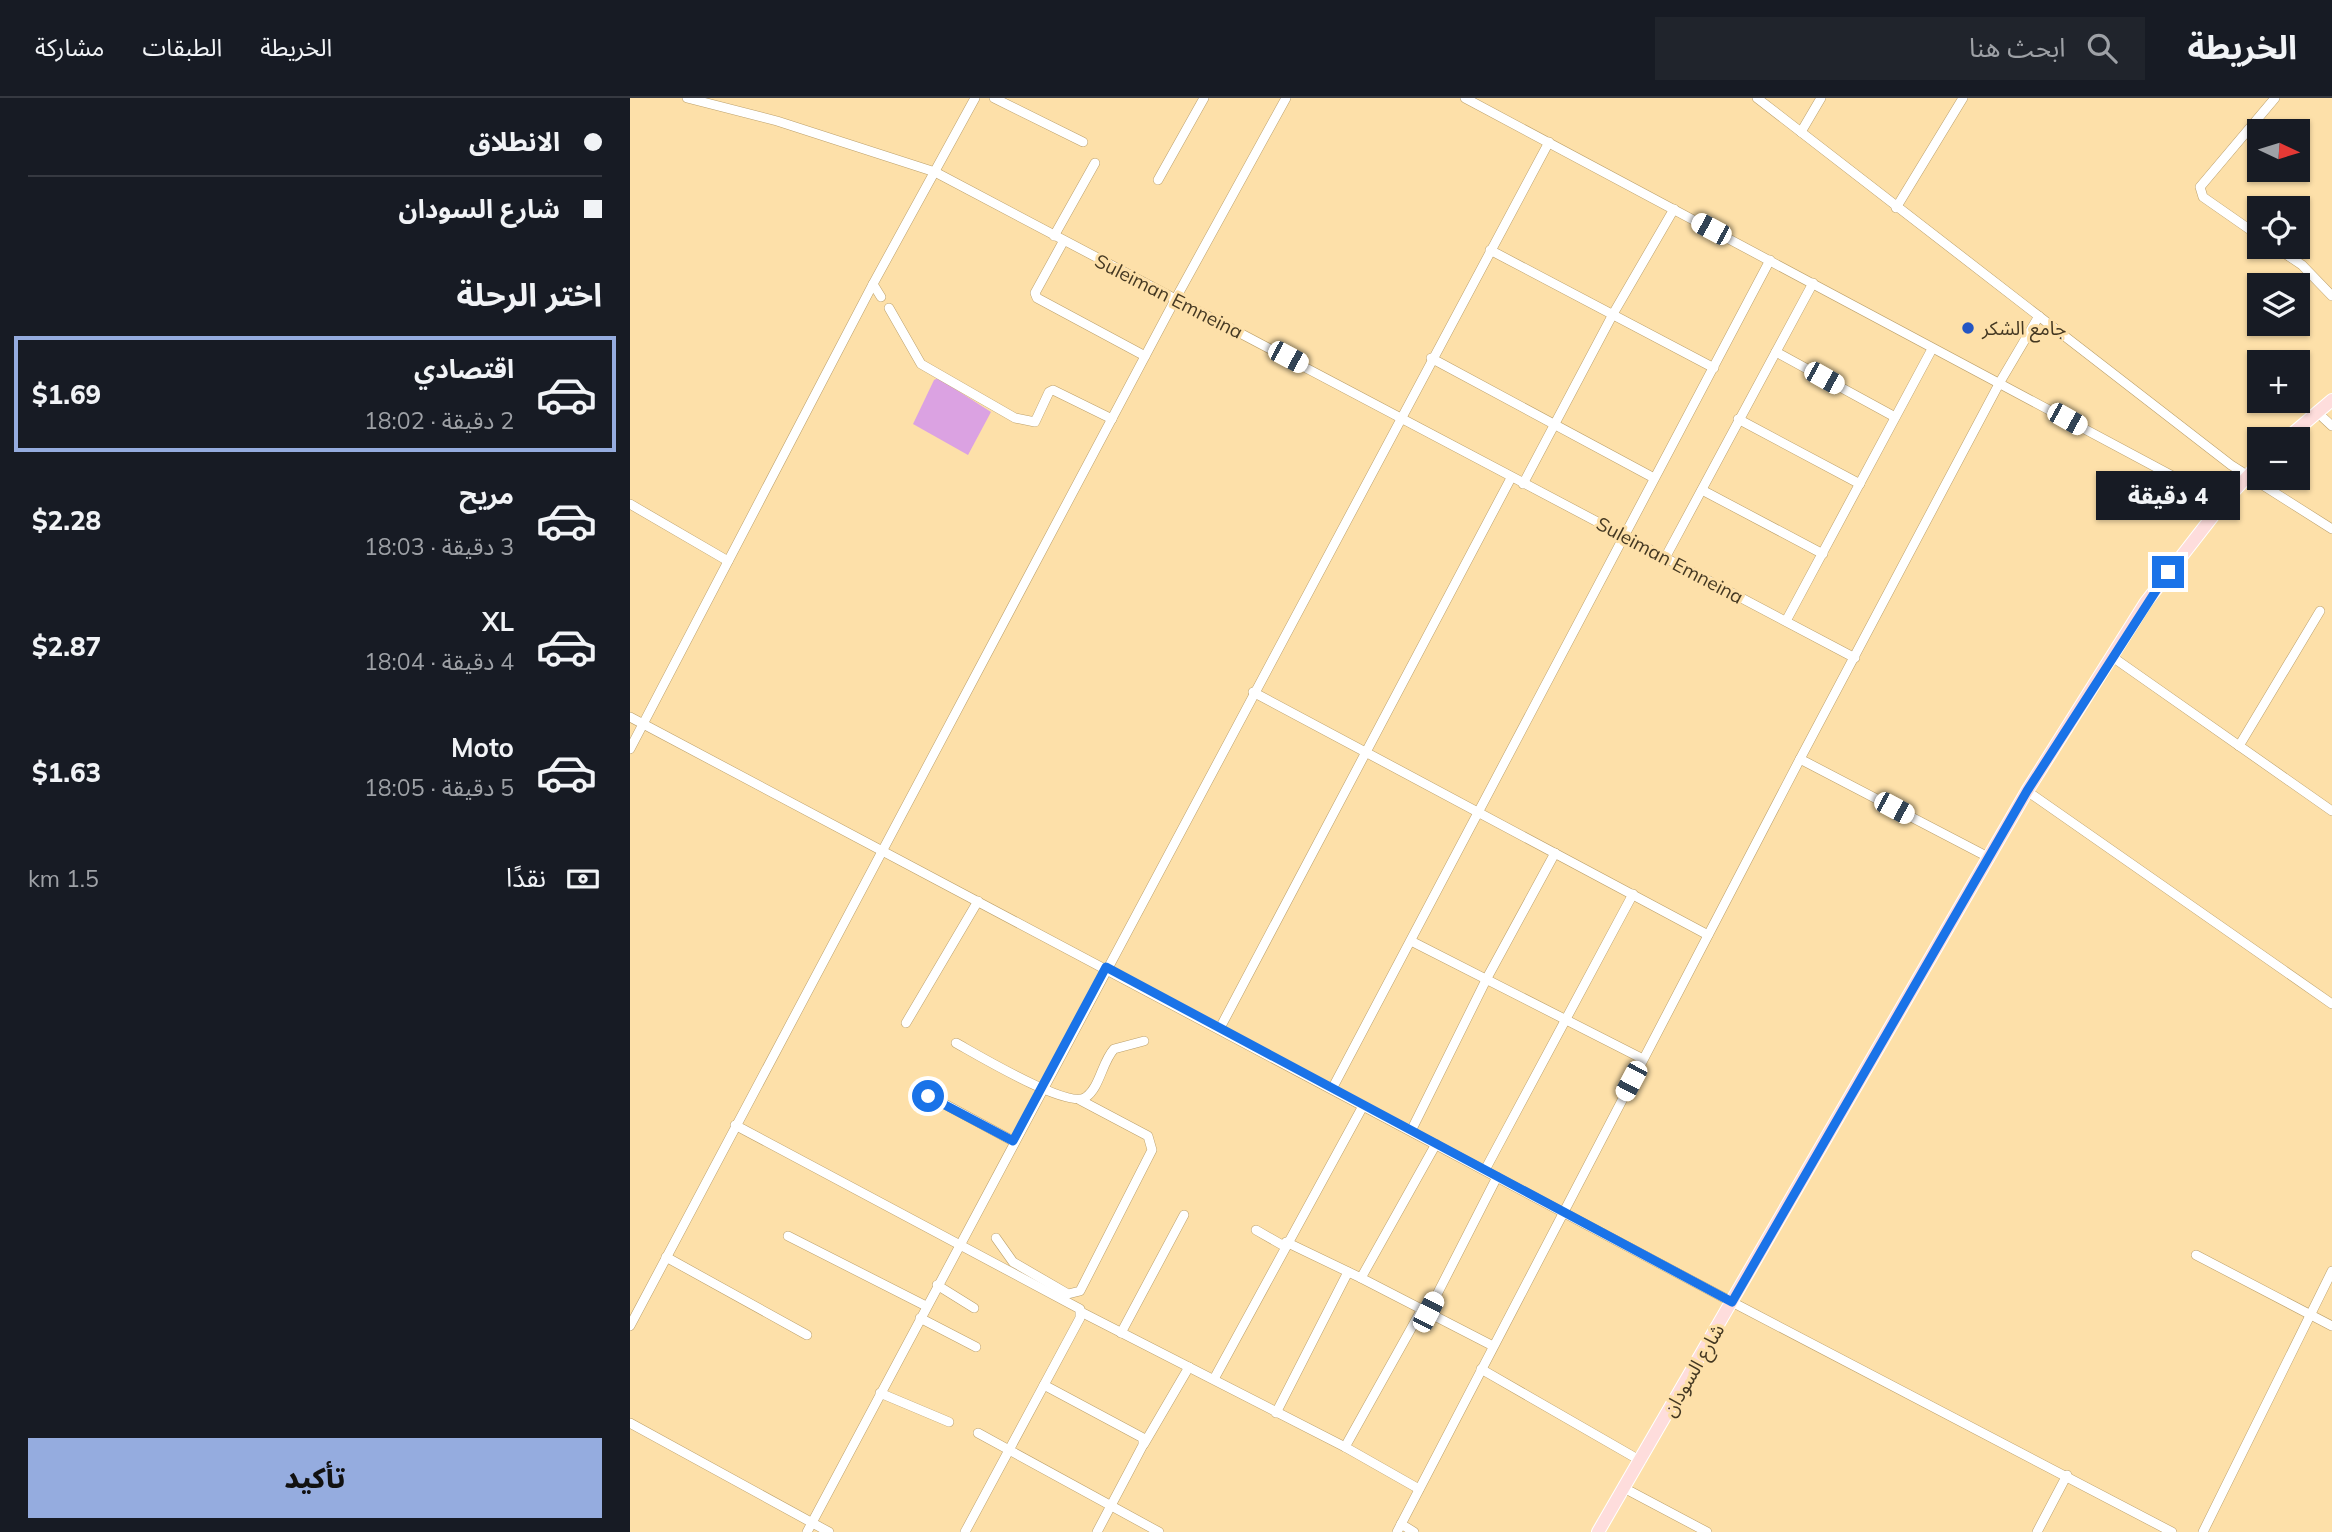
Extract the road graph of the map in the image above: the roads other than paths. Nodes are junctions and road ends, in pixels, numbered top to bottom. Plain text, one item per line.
1 (687, 98) edge
2 (975, 98) edge
3 (994, 98) edge
4 (1204, 98) edge
5 (1286, 98) edge
6 (1465, 98) edge
7 (1757, 98) edge
8 (1821, 98) edge
9 (1963, 98) edge
10 (2275, 98) edge
11 (1801, 132) junction
12 (1083, 142) dead end
13 (1549, 142) junction
14 (1094, 163) dead end
15 (935, 172) junction
16 (1157, 180) dead end
17 (1896, 208) junction
18 (1674, 209) junction
19 (2247, 228) edge
20 (1054, 236) junction
21 (1063, 242) junction
22 (1489, 250) junction
23 (2293, 259) edge
24 (1770, 260) junction
25 (1813, 283) junction
26 (873, 284) junction
27 (2332, 296) edge
28 (881, 297) dead end
29 (1176, 298) junction
30 (889, 308) dead end
31 (1612, 314) junction
32 (2039, 316) junction
33 (1932, 349) junction
34 (1776, 352) junction
35 (1145, 356) junction
36 (1431, 358) junction
37 (1714, 368) junction
38 (2000, 383) junction
39 (2332, 400) edge
40 (2317, 412) junction
41 (1400, 417) junction
42 (1895, 417) junction
43 (1111, 419) junction
44 (1738, 419) junction
45 (1553, 424) junction
46 (2332, 426) edge
47 (2300, 427) edge
48 (2247, 476) joint
49 (1511, 478) junction
50 (1654, 478) junction
51 (1522, 484) junction
52 (1860, 484) junction
53 (2269, 490) edge
54 (1702, 491) junction
55 (2223, 503) junction
56 (630, 504) edge
57 (2332, 529) edge
58 (1623, 535) junction
59 (1823, 554) junction
60 (1665, 558) junction
61 (728, 561) junction
62 (2320, 611) dead end
63 (1786, 621) junction
64 (2111, 656) junction
65 (1855, 658) junction
66 (1253, 692) junction
67 (630, 717) edge
68 (643, 724) junction
69 (2239, 746) junction
70 (630, 749) edge
71 (1368, 752) junction
72 (1800, 759) junction
73 (2027, 791) junction
74 (1478, 811) junction
75 (2332, 811) edge
76 (883, 849) junction
77 (1555, 853) junction
78 (1988, 857) junction
79 (1633, 894) junction
80 (978, 901) junction
81 (1708, 935) junction
82 (1411, 941) junction
83 (1106, 967) junction
84 (1487, 978) junction
85 (2332, 1004) edge
86 (1566, 1019) junction
87 (906, 1023) dead end
88 (1220, 1028) junction
89 (1144, 1041) dead end
90 (956, 1043) dead end
91 (1643, 1059) junction
92 (1042, 1088) junction
93 (1332, 1089) junction
94 (928, 1096) dead end
95 (1080, 1100) junction
96 (1363, 1106) junction
97 (736, 1125) junction
98 (1411, 1130) junction
99 (1013, 1141) junction
100 (1436, 1144) junction
101 (1485, 1170) junction
102 (1497, 1177) junction
103 (1563, 1210) junction
104 (1184, 1215) dead end
105 (1256, 1230) dead end
106 (788, 1236) dead end
107 (996, 1238) dead end
108 (959, 1244) junction
109 (1285, 1244) junction
110 (2196, 1255) dead end
111 (666, 1257) junction
112 (2332, 1271) edge
113 (1348, 1272) junction
114 (1360, 1278) junction
115 (937, 1285) junction
116 (1732, 1302) junction
117 (926, 1306) junction
118 (975, 1308) dead end
119 (1425, 1311) junction
120 (1081, 1312) junction
121 (2310, 1315) junction
122 (920, 1318) junction
123 (630, 1326) edge
124 (2332, 1326) edge
125 (1121, 1333) junction
126 (807, 1335) dead end
127 (1493, 1346) junction
128 (976, 1347) dead end
129 (1189, 1367) junction
130 (1481, 1369) junction
131 (1214, 1379) junction
132 (1044, 1385) junction
133 (880, 1393) junction
134 (1276, 1413) junction
135 (949, 1422) dead end
136 (630, 1423) edge
137 (978, 1433) dead end
138 (1143, 1444) junction
139 (1345, 1447) junction
140 (1009, 1450) junction
141 (1641, 1461) junction
142 (2067, 1475) junction
143 (1625, 1488) junction
144 (1419, 1489) junction
145 (1110, 1507) junction
146 (809, 1527) edge
147 (1399, 1528) edge
148 (829, 1532) edge
149 (965, 1532) edge
150 (1097, 1532) edge
151 (1159, 1532) edge
152 (1414, 1532) edge
153 (1598, 1532) edge
154 (1707, 1532) edge
155 (2037, 1532) edge
156 (2172, 1532) edge
157 (2203, 1532) edge

1 - 15 street, Suleiman Emneina
2 - 15 street
3 - 12 street
4 - 16 street
5 - 29 street
6 - 13 street
7 - 11 street
8 - 11 street
9 - 17 street
10 - 19 street
11 - 17 street
13 - 18 street
13 - 22 street
14 - 20 street
15 - 20 street, Suleiman Emneina
15 - 26 street
17 - 32 street
18 - 24 street
18 - 31 street
20 - 21 street, Suleiman Emneina
21 - 29 street, Suleiman Emneina
21 - 35 street
22 - 31 street
22 - 36 street
23 - 27 street
24 - 25 street
24 - 37 street
25 - 33 street
25 - 34 street
26 - 28 street
26 - 61 street
29 - 35 street
29 - 41 street, Suleiman Emneina
30 - 43 street
31 - 37 street
31 - 45 street
32 - 38 street
32 - 48 street
33 - 38 street
33 - 42 street
34 - 42 street
34 - 44 street
35 - 43 street
36 - 41 street
36 - 45 street
37 - 50 street
38 - 55 street
38 - 65 street
39 - 40 main road
40 - 46 street
40 - 47 main road
41 - 49 street, Suleiman Emneina
41 - 66 street
42 - 52 street
43 - 76 street
44 - 52 street
44 - 54 street
45 - 50 street
45 - 51 street
48 - 55 main road, شارع السودان
49 - 51 street, Suleiman Emneina
49 - 71 street
50 - 58 street
51 - 58 street, Suleiman Emneina
52 - 59 street
53 - 57 street
54 - 59 street
54 - 60 street
55 - 64 main road, شارع السودان
56 - 61 street
58 - 60 street, Suleiman Emneina
58 - 74 street
59 - 63 street
60 - 63 street, Suleiman Emneina
61 - 68 street
62 - 69 street
63 - 65 street, Suleiman Emneina
64 - 69 street
64 - 73 main road, شارع السودان
65 - 72 street
66 - 71 street
66 - 83 street
67 - 68 street
68 - 70 street
68 - 76 street
69 - 75 street
71 - 74 street
71 - 88 street
72 - 78 street
72 - 81 street
73 - 78 main road, شارع السودان
73 - 85 street
74 - 77 street
74 - 82 street
76 - 80 street
76 - 97 street
77 - 79 street
77 - 84 street
78 - 116 main road, شارع السودان
79 - 81 street
79 - 86 street
80 - 83 street
80 - 87 street
81 - 91 street
82 - 84 street
82 - 93 street
83 - 88 street
83 - 92 street
84 - 86 street
84 - 98 street
86 - 91 street
86 - 101 street
88 - 93 street
89 - 95 street
90 - 92 street
91 - 103 street
92 - 95 street
92 - 99 street
93 - 96 street
94 - 99 street
95 - 107 street
96 - 98 street
96 - 109 street
97 - 108 street
97 - 111 street
98 - 100 street
99 - 108 street
100 - 101 street
100 - 114 street
101 - 102 street
102 - 103 street
102 - 119 street
103 - 116 street
103 - 127 street
104 - 125 street
105 - 109 street
106 - 117 street
108 - 115 street
108 - 120 street
109 - 113 street
109 - 131 street
110 - 121 street
111 - 123 street
111 - 126 street
112 - 121 street
113 - 114 street
113 - 134 street
114 - 119 street
115 - 117 street
115 - 118 street
116 - 141 main road, شارع السودان
116 - 142 street
117 - 122 street
119 - 127 street
119 - 139 street
120 - 125 street
120 - 132 street
121 - 124 street
121 - 157 street
122 - 128 street
122 - 133 street
125 - 129 street
127 - 130 street
129 - 131 street
129 - 138 street
130 - 141 street
130 - 144 street
131 - 134 street
132 - 138 street
132 - 140 street
133 - 135 street
133 - 146 street
134 - 139 street
136 - 146 street
137 - 140 street
138 - 145 street
139 - 144 street
140 - 145 street
140 - 149 street
141 - 143 main road, شارع السودان
142 - 155 street
142 - 156 street
143 - 153 main road, شارع السودان
143 - 154 street
144 - 147 street
145 - 150 street
145 - 151 street
146 - 148 street
147 - 152 street

